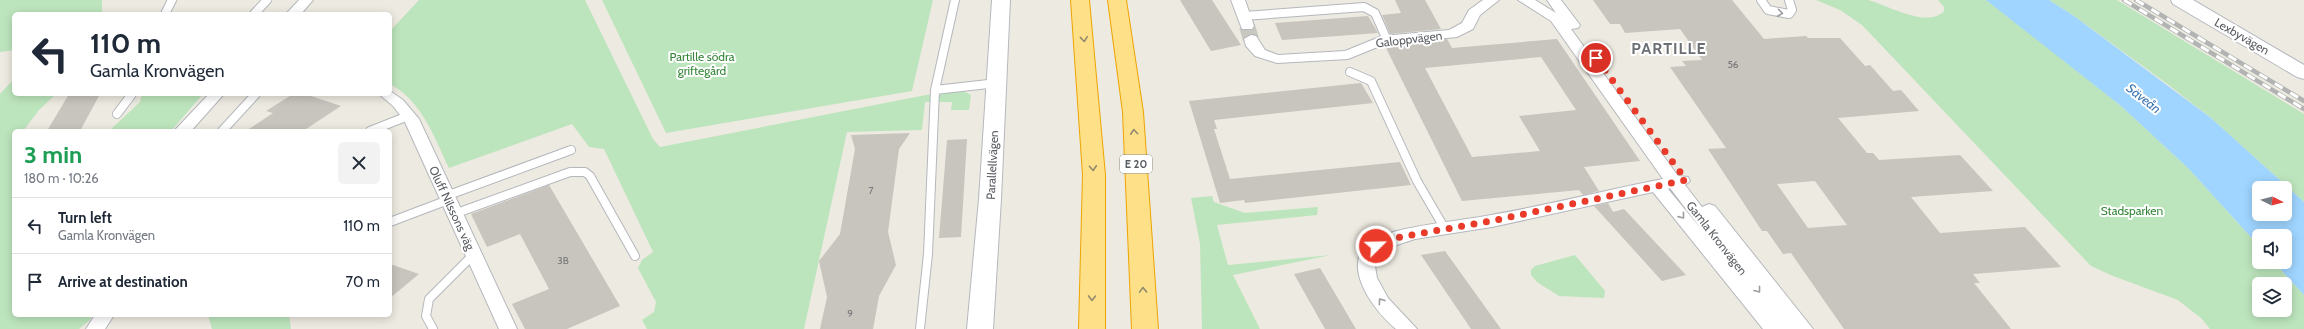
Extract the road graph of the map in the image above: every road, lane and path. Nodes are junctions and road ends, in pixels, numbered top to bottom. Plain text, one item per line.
1 (172, 0) edge
2 (267, 0) edge
3 (306, 0) edge
4 (955, 0) edge
5 (1001, 0) edge
6 (1080, 0) edge
7 (1117, 0) edge
8 (1238, 0) edge
9 (1492, 0) edge
10 (1525, 0) edge
11 (1554, 0) edge
12 (1761, 0) edge
13 (1789, 0) edge
14 (2180, 0) edge
15 (166, 12) edge
16 (256, 12) edge
17 (295, 12) edge
18 (1247, 27) junction
19 (1387, 40) junction
20 (1350, 72) dead end
21 (2304, 73) edge
22 (997, 83) junction
23 (935, 90) junction
24 (130, 96) edge
25 (215, 96) edge
26 (254, 96) edge
27 (388, 96) edge
28 (117, 114) dead end
29 (408, 116) junction
30 (184, 129) edge
31 (224, 129) edge
32 (375, 129) edge
33 (571, 150) dead end
34 (1672, 183) junction
35 (449, 203) junction
36 (392, 221) edge
37 (1445, 229) junction
38 (473, 254) junction
39 (635, 256) dead end
40 (104, 317) edge
41 (95, 329) edge
42 (433, 329) edge
43 (508, 329) edge
44 (920, 329) edge
45 (980, 329) edge
46 (1092, 329) edge
47 (1145, 329) edge
48 (1408, 329) edge
49 (1773, 329) edge
50 (1788, 329) edge
51 (1804, 329) edge

1 - 15 lane
2 - 16 lane
3 - 17 street
4 - 23 lane
5 - 22 street, Parallellvägen
6 -> 46 highway
47 -> 7 highway, E 20
8 - 18 street, Galoppvägen
9 - 19 street, Galoppvägen
10 - 34 street, Gamla Kronvägen
11 - 34 street, Gamla Kronvägen
12 -> 13 lane
14 - 21 street, Lexbyvägen
18 - 19 lane
18 - 19 street, Galoppvägen
20 - 37 lane
22 - 23 lane
22 - 45 street, Parallellvägen
23 - 44 lane
24 - 28 lane
25 - 30 street
26 - 31 lane
27 - 29 street, Oluff Nilssons väg
29 - 32 lane
29 - 35 street, Oluff Nilssons väg
33 - 35 lane
34 - 37 street
34 -> 49 street
34 -> 50 street, Gamla Kronvägen
34 - 51 street, Gamla Kronvägen
35 - 36 lane
35 - 38 street, Oluff Nilssons väg
35 - 39 lane
48 -> 37 street
38 - 42 lane
38 - 43 street, Oluff Nilssons väg
40 - 41 street

